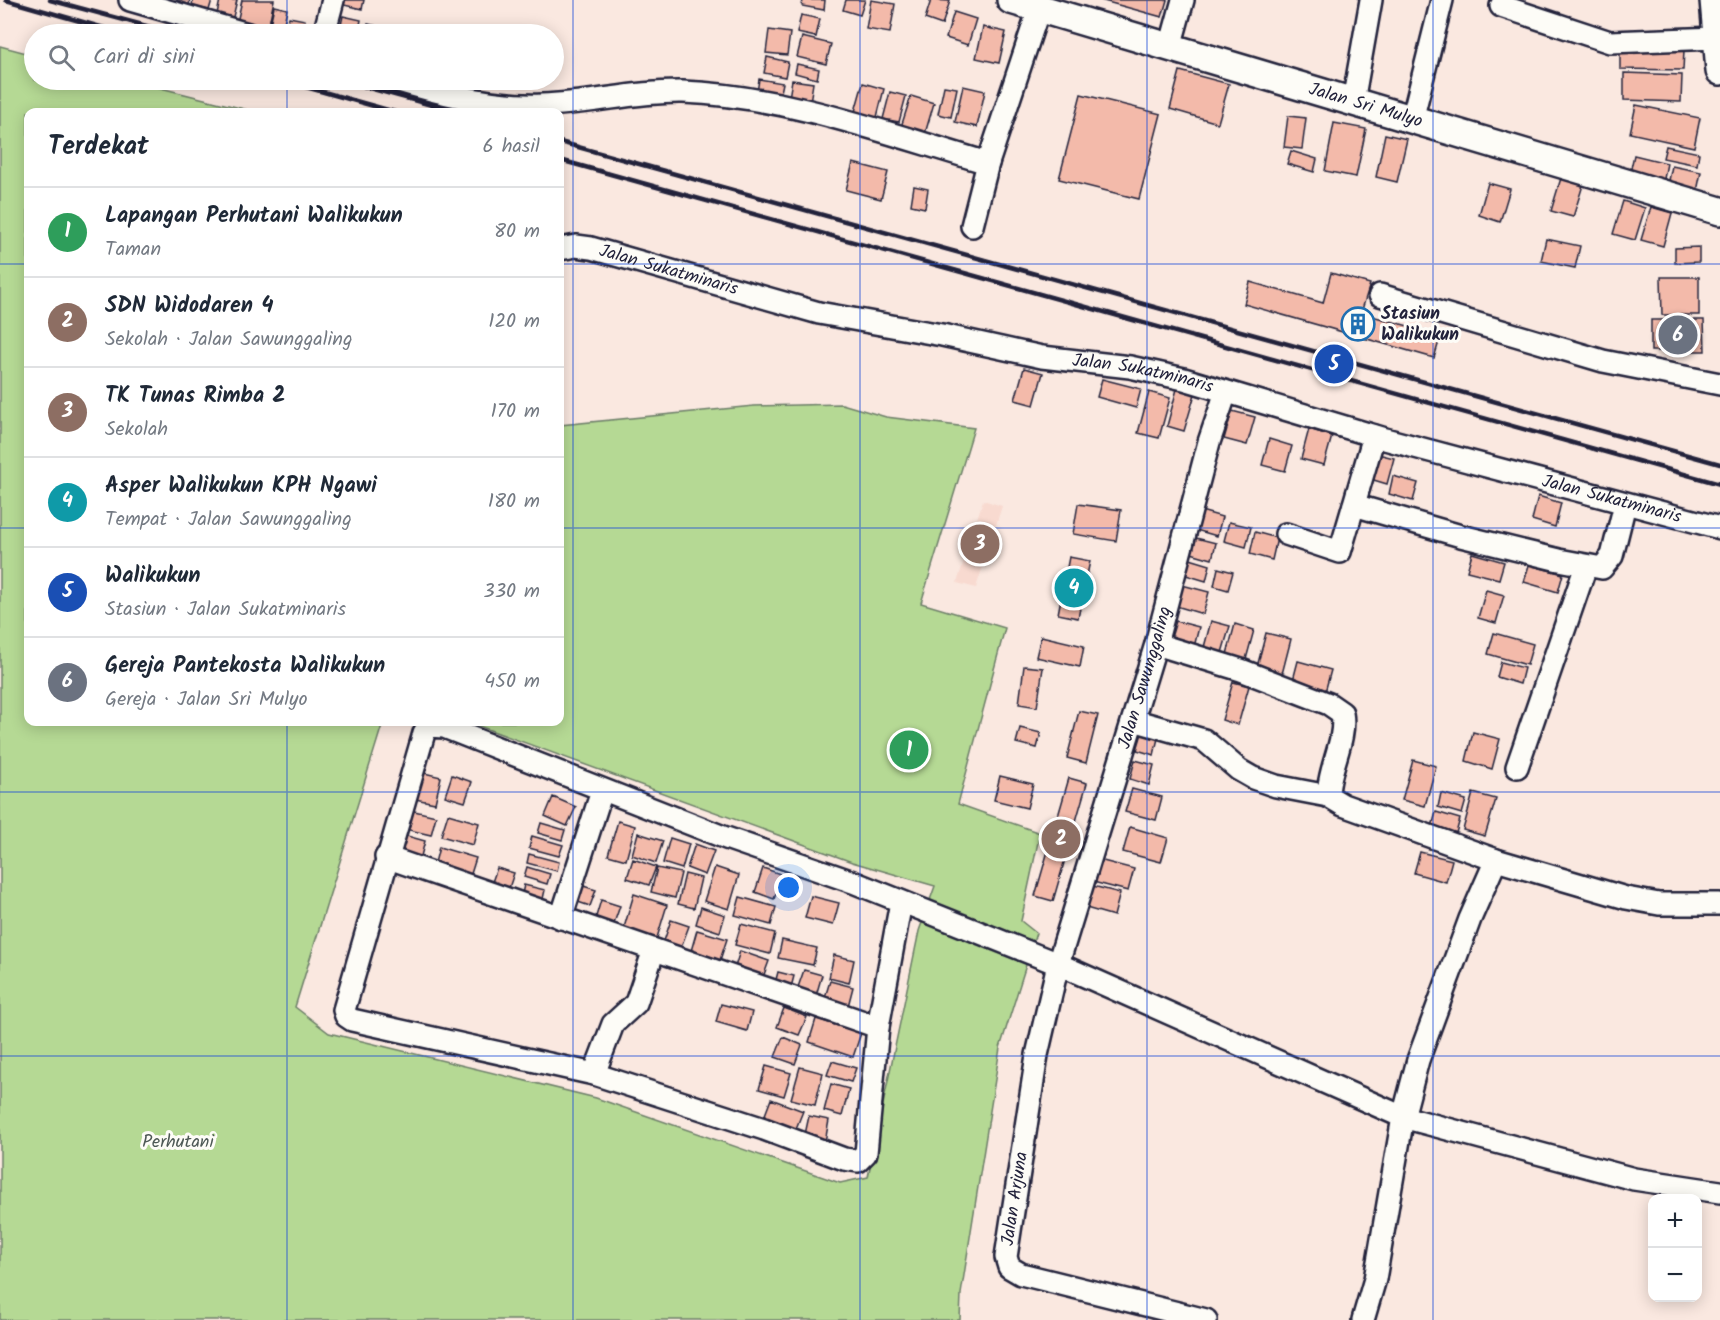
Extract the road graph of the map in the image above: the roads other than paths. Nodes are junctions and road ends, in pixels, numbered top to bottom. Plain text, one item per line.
1 (130, 0) edge
2 (333, 0) edge
3 (1011, 0) edge
4 (1183, 0) edge
5 (1371, 0) edge
6 (1442, 0) edge
7 (1714, 0) edge
8 (1502, 6) dead end
9 (1039, 9) junction
10 (213, 24) edge
11 (327, 24) edge
12 (1717, 38) junction
13 (1170, 47) junction
14 (1720, 71) edge
15 (436, 90) edge
16 (1353, 102) junction
17 (1412, 120) junction
18 (988, 163) junction
19 (1720, 211) edge
20 (972, 226) dead end
21 (564, 248) edge
22 (1380, 295) dead end
23 (1720, 384) edge
24 (1226, 392) junction
25 (1374, 436) junction
26 (1625, 504) junction
27 (1354, 505) junction
28 (1720, 528) edge
29 (1286, 534) dead end
30 (1586, 566) junction
31 (1156, 644) junction
32 (1133, 720) junction
33 (1517, 766) dead end
34 (603, 791) junction
35 (1328, 796) junction
36 (386, 857) junction
37 (1496, 860) junction
38 (901, 902) junction
39 (1720, 904) edge
40 (561, 918) junction
41 (654, 950) junction
42 (1058, 964) junction
43 (878, 1027) junction
44 (594, 1074) junction
45 (1403, 1117) junction
46 (1720, 1192) edge
47 (1206, 1320) edge
48 (1363, 1320) edge

1 - 10 street
2 - 11 street
3 - 9 main road, Jalan Sri Mulyo
4 - 13 street
5 - 16 street
6 - 17 street
7 - 12 main road
8 - 12 street
9 - 13 main road, Jalan Sri Mulyo
9 - 18 street
12 - 14 main road
13 - 16 main road, Jalan Sri Mulyo
15 - 18 street
16 - 17 main road, Jalan Sri Mulyo
17 - 19 main road, Jalan Sri Mulyo
18 - 20 street
21 - 24 street, Jalan Sukatminaris
22 - 23 street
24 - 25 street, Jalan Sukatminaris
24 - 31 street, Jalan Sawunggaling
25 - 26 street, Jalan Sukatminaris
25 - 27 street
26 - 28 street, Jalan Sukatminaris
26 - 30 street
27 - 29 street
27 - 30 street
30 - 33 street
31 - 32 street, Jalan Sawunggaling
31 - 35 street
32 - 35 street
32 - 42 street, Jalan Sawunggaling
34 - 36 street
34 - 38 street
34 - 40 street
35 - 37 street
36 - 40 street
36 - 44 street
37 - 39 street
37 - 45 street
38 - 42 street
38 - 43 street
40 - 41 street
41 - 43 street
41 - 44 street
42 - 45 street
42 - 47 street, Jalan Arjuna
43 - 44 street
45 - 46 street
45 - 48 street

